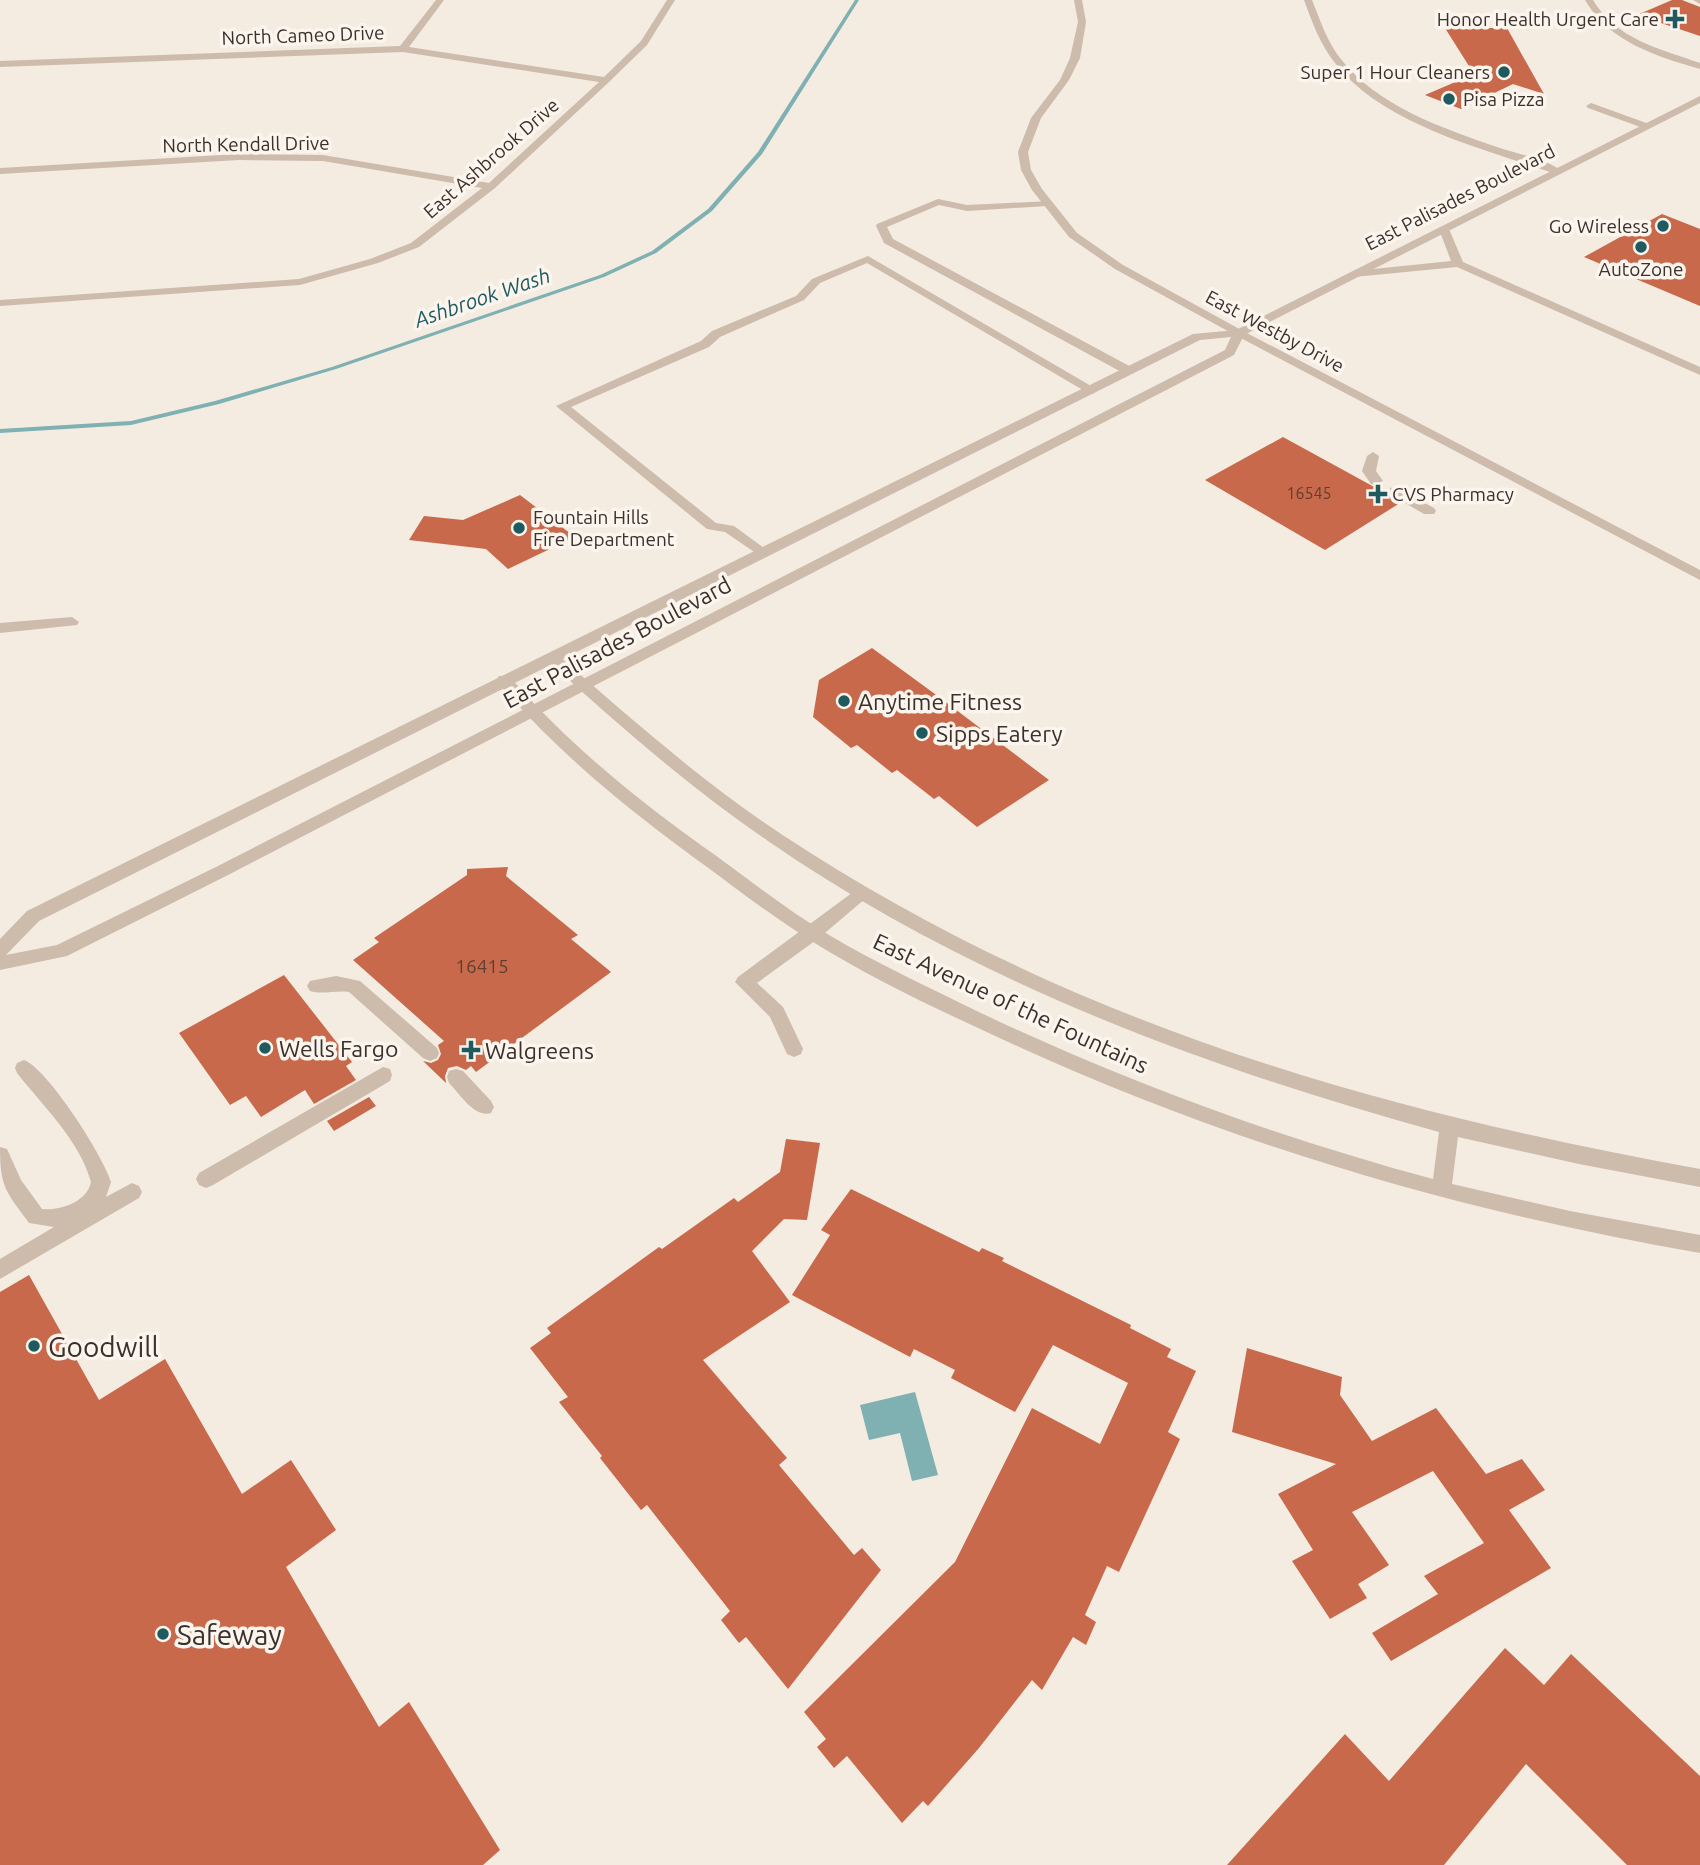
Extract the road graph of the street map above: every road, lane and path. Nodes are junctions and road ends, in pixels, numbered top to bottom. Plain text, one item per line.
1 (440, 0) edge
2 (671, 0) edge
3 (1078, 0) edge
4 (1307, 0) edge
5 (1589, 0) edge
6 (403, 49) junction
7 (0, 64) edge
8 (1700, 66) edge
9 (606, 80) junction
10 (1700, 99) edge
11 (1591, 106) dead end
12 (1646, 126) junction
13 (0, 171) edge
14 (1557, 171) junction
15 (491, 186) junction
16 (1047, 203) junction
17 (1444, 229) junction
18 (1458, 264) junction
19 (1354, 274) junction
20 (0, 303) edge
21 (1239, 333) junction
22 (1129, 371) junction
23 (1700, 371) edge
24 (1092, 390) junction
25 (1373, 456) dead end
26 (1376, 481) dead end
27 (1395, 491) dead end
28 (1429, 511) dead end
29 (763, 554) junction
30 (1700, 576) edge
31 (72, 622) dead end
32 (0, 628) edge
33 (552, 657) junction
34 (504, 680) junction
35 (582, 684) junction
36 (531, 713) junction
37 (860, 893) junction
38 (813, 933) junction
39 (0, 950) edge
40 (0, 963) edge
41 (316, 986) dead end
42 (794, 1049) dead end
43 (430, 1053) dead end
44 (24, 1068) dead end
45 (383, 1075) dead end
46 (456, 1077) dead end
47 (484, 1107) dead end
48 (1450, 1126) junction
49 (0, 1155) edge
50 (1700, 1178) edge
51 (206, 1179) dead end
52 (1441, 1190) junction
53 (132, 1192) dead end
54 (1700, 1244) edge
55 (0, 1270) edge

1 - 6 street
2 - 9 street, East Ashbrook Drive
3 - 16 street, East Westby Drive
4 - 14 street
5 - 8 street
6 - 7 street, North Cameo Drive
6 - 9 street, North Cameo Drive
9 - 15 street, East Ashbrook Drive
10 - 12 street, East Palisades Boulevard
11 - 12 street
12 - 14 street, East Palisades Boulevard
13 - 15 street, North Kendall Drive
14 - 17 street, East Palisades Boulevard
15 - 20 street, East Ashbrook Drive
16 - 21 street, East Westby Drive
16 - 22 street
17 - 18 street
17 - 19 street, East Palisades Boulevard
18 - 19 street
18 - 23 street
19 - 21 street, East Palisades Boulevard
21 - 22 street, East Palisades Boulevard
21 - 30 street, East Westby Drive
21 - 35 street, East Palisades Boulevard
22 - 24 street, East Palisades Boulevard
24 - 29 street, East Palisades Boulevard
24 - 29 street
25 - 26 street
27 - 28 street
29 - 33 street, East Palisades Boulevard
31 - 32 street
33 - 34 street, East Palisades Boulevard
33 - 35 street, East Avenue of the Fountains
34 - 36 street, East Avenue of the Fountains
34 - 39 street, East Palisades Boulevard
35 - 36 street, East Palisades Boulevard
35 - 37 street, East Avenue of the Fountains
36 - 38 street, East Avenue of the Fountains
36 - 40 street, East Palisades Boulevard
37 - 38 street
37 - 48 street, East Avenue of the Fountains
38 - 42 street
38 - 52 street, East Avenue of the Fountains
41 - 43 street
44 - 49 street
45 - 51 street
46 - 47 street
48 - 50 street, East Avenue of the Fountains
48 - 52 street
52 - 54 street, East Avenue of the Fountains
53 - 55 street

